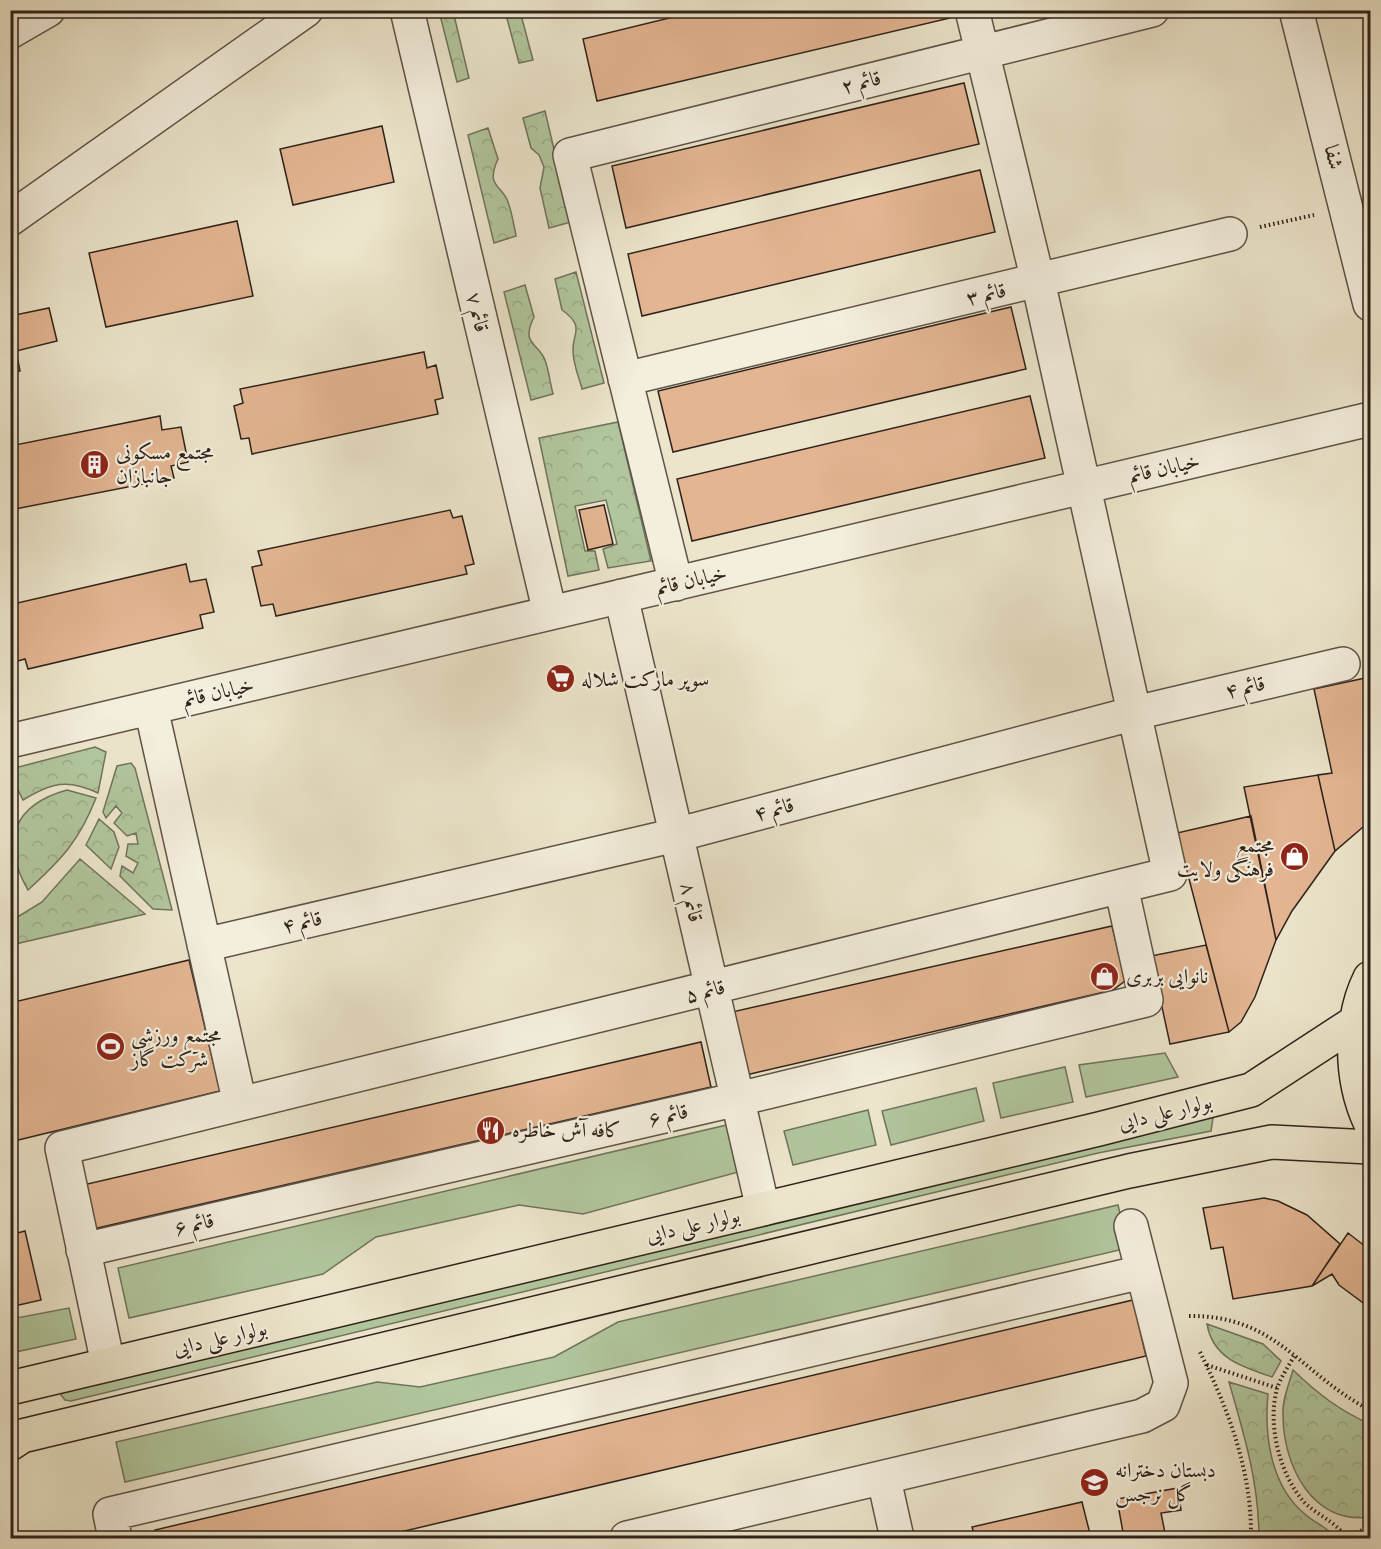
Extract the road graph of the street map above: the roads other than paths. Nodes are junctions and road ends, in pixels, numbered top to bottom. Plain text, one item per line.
1 (48, 10) edge
2 (306, 10) edge
3 (407, 10) edge
4 (972, 10) edge
5 (1152, 10) edge
6 (1296, 10) edge
7 (10, 32) edge
8 (982, 52) junction
9 (10, 219) edge
10 (1230, 234) road end
11 (1038, 281) junction
12 (1371, 304) edge
13 (625, 379) junction
14 (1371, 419) edge
15 (1084, 487) junction
16 (676, 584) junction
17 (621, 596) junction
18 (550, 613) junction
19 (1343, 664) dead end
20 (151, 708) junction
21 (1134, 713) junction
22 (10, 741) edge
23 (676, 835) junction
24 (1121, 886) junction
25 (204, 945) junction
26 (1371, 978) edge
27 (713, 989) junction
28 (1357, 1021) junction
29 (738, 1099) junction
30 (240, 1104) junction
31 (1371, 1122) edge
32 (1371, 1147) edge
33 (763, 1209) junction
34 (1131, 1226) dead end
35 (83, 1250) junction
36 (1142, 1272) junction
37 (108, 1364) junction
38 (10, 1388) edge
39 (10, 1444) edge
40 (884, 1479) junction
41 (115, 1539) edge
42 (627, 1539) edge
43 (897, 1539) edge

1 - 7 street
2 - 9 street
3 - 18 street, قائم ۷
4 - 8 street
5 - 8 street, قائم ۲
6 - 12 street, شفا
8 - 11 street
8 - 13 street, قائم ۲
10 - 11 street, قائم ۳
11 - 13 street, قائم ۳
11 - 15 street
13 - 16 street
14 - 15 street, خیابان قائم
15 - 16 street, خیابان قائم
15 - 21 street
16 - 17 street, خیابان قائم
17 - 18 street, خیابان قائم
17 - 23 street, قائم ۸
18 - 20 street, خیابان قائم
19 - 21 street, قائم ۴
20 - 22 street, خیابان قائم
20 - 25 street
21 - 23 street, قائم ۴
21 - 24 street, قائم ۵
23 - 25 street, قائم ۴
23 - 27 street, قائم ۸
24 - 27 street, قائم ۵
24 - 29 street, قائم ۶
25 - 30 street
26 - 28 main road
27 - 29 street, قائم ۸
27 - 30 street, قائم ۵
28 - 31 main road
28 - 33 main road, بولوار علی دایی
29 - 33 street, قائم ۸
29 - 35 street, قائم ۶
30 - 35 street, قائم ۵
32 - 39 main road
33 - 37 main road, بولوار علی دایی
34 - 36 street
35 - 37 street
36 - 40 street
36 - 41 street
37 - 38 main road, بولوار علی دایی
40 - 42 street
40 - 43 street

